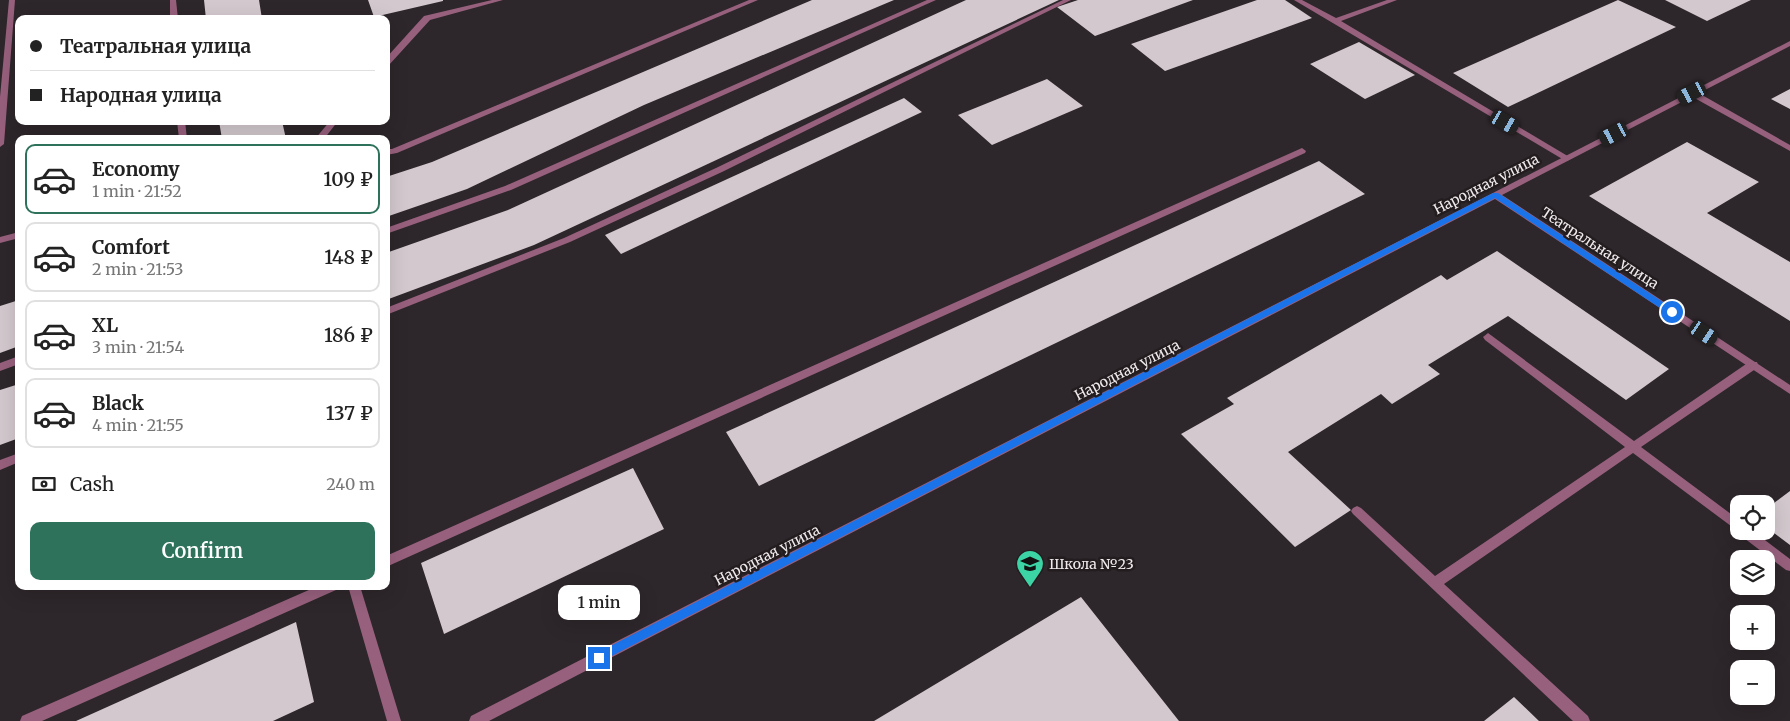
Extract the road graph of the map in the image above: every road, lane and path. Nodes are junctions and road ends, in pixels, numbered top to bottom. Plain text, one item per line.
1 (12, 0) edge
2 (173, 0) edge
3 (500, 0) edge
4 (755, 0) edge
5 (933, 0) edge
6 (1068, 0) edge
7 (1297, 0) edge
8 (1394, 0) edge
9 (174, 15) edge
10 (1335, 21) junction
11 (1790, 43) edge
12 (390, 59) edge
13 (1692, 93) junction
14 (331, 125) edge
15 (322, 135) edge
16 (0, 144) edge
17 (1790, 148) edge
18 (1302, 151) dead end
19 (390, 152) edge
20 (1567, 158) junction
21 (1495, 195) junction
22 (390, 230) edge
23 (15, 236) edge
24 (0, 240) edge
25 (390, 310) edge
26 (1488, 337) dead end
27 (15, 361) edge
28 (1752, 365) junction
29 (0, 367) edge
30 (1790, 390) edge
31 (1633, 447) junction
32 (15, 458) edge
33 (0, 464) edge
34 (1357, 511) dead end
35 (1730, 520) edge
36 (1756, 540) edge
37 (390, 560) edge
38 (1790, 566) edge
39 (1435, 583) junction
40 (323, 590) edge
41 (355, 590) edge
42 (27, 721) edge
43 (394, 721) edge
44 (476, 721) edge
45 (1584, 721) edge

1 - 16 street
2 - 9 street
3 - 12 street
4 - 19 street
5 - 22 street
6 - 25 street
7 - 10 street
8 - 10 street
10 - 20 street
11 - 13 street, Народная улица
13 - 17 street
13 - 20 street, Народная улица
14 - 15 street
18 - 37 street
20 - 21 street, Народная улица
21 - 28 street, Театральная улица
21 - 44 street, Народная улица
23 - 24 street
26 - 31 street
27 - 29 street
28 - 30 street, Театральная улица
28 - 31 street
31 - 35 street
31 - 39 street
32 - 33 street
34 - 39 street
36 - 38 street
39 - 45 street
40 - 42 street
41 - 43 street

